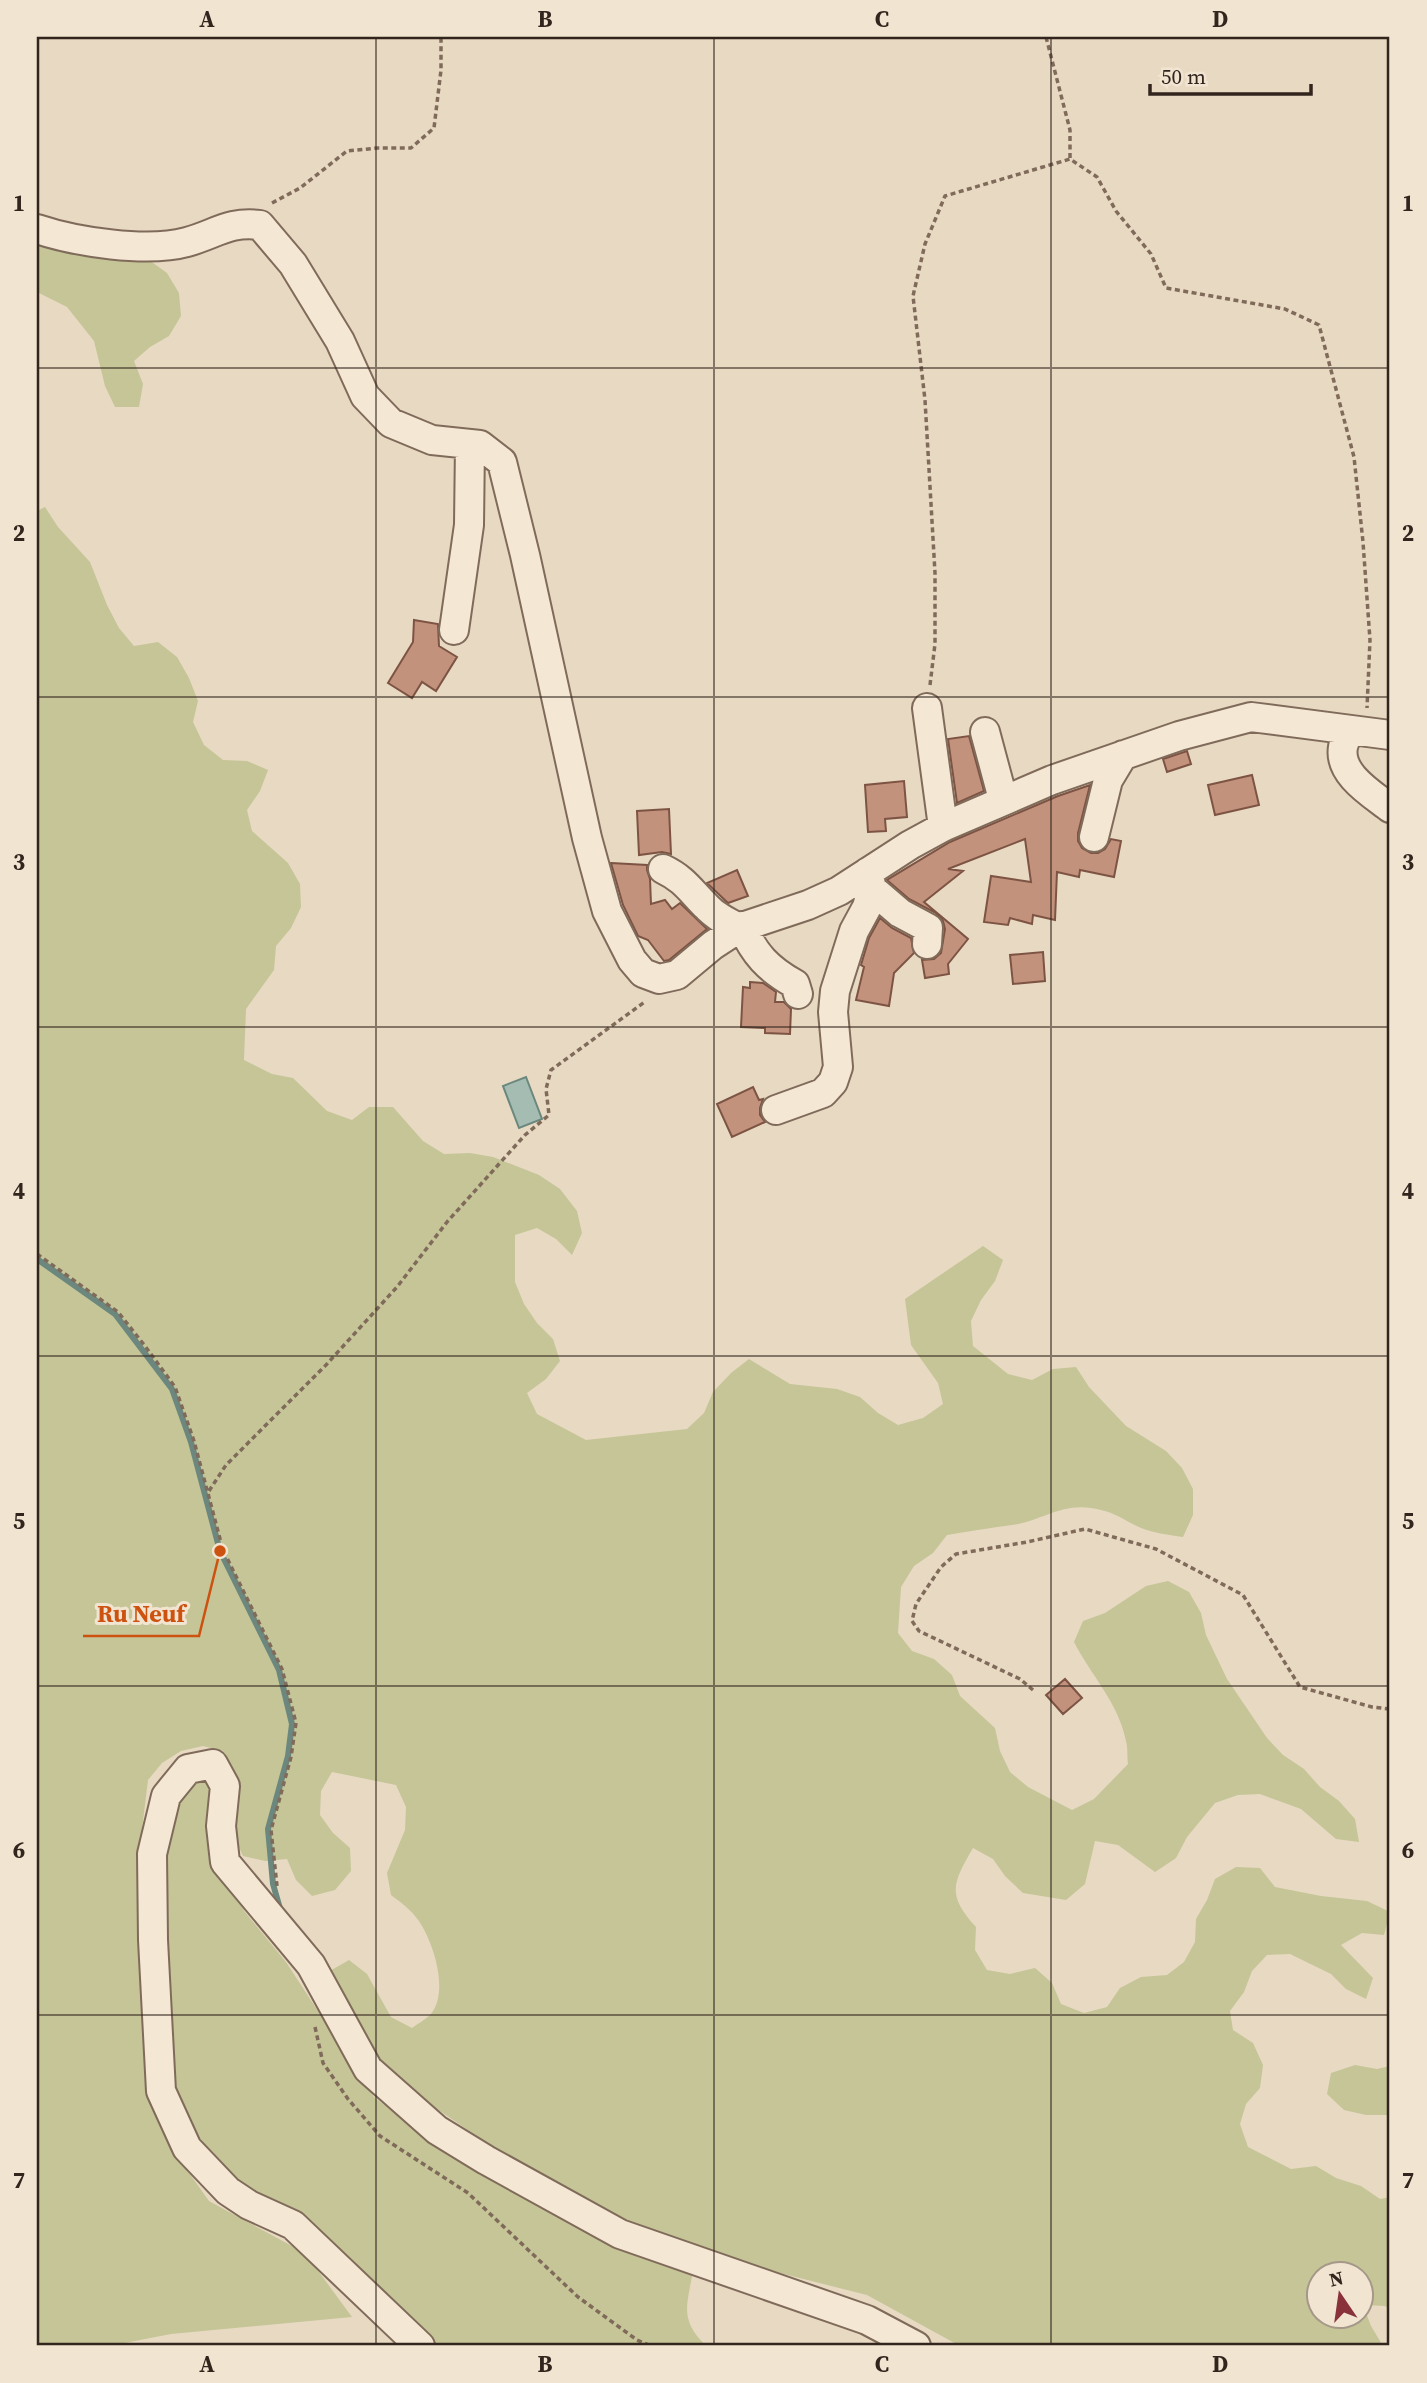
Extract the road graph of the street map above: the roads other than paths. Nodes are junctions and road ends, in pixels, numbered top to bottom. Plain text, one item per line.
1 (37, 229) edge
2 (470, 444) junction
3 (454, 631) dead end
4 (927, 708) road end
5 (985, 732) dead end
6 (1368, 733) edge
7 (1123, 755) junction
8 (1003, 799) junction
9 (1390, 808) edge
10 (943, 827) junction
11 (1094, 837) dead end
12 (663, 869) dead end
13 (870, 881) junction
14 (740, 927) junction
15 (928, 944) dead end
16 (841, 968) junction
17 (798, 994) dead end
18 (853, 1021) dead end
19 (776, 1110) dead end
20 (420, 2346) edge
21 (916, 2346) edge

1 - 2 street
2 - 3 street
2 - 14 street
4 - 10 street
5 - 8 street
6 - 7 street
6 - 9 street
7 - 8 street
7 - 11 street
8 - 10 street
10 - 13 street
12 - 14 street
13 - 14 street
13 - 15 street
13 - 16 street
14 - 17 street
16 - 18 street
16 - 19 street
20 - 21 street

